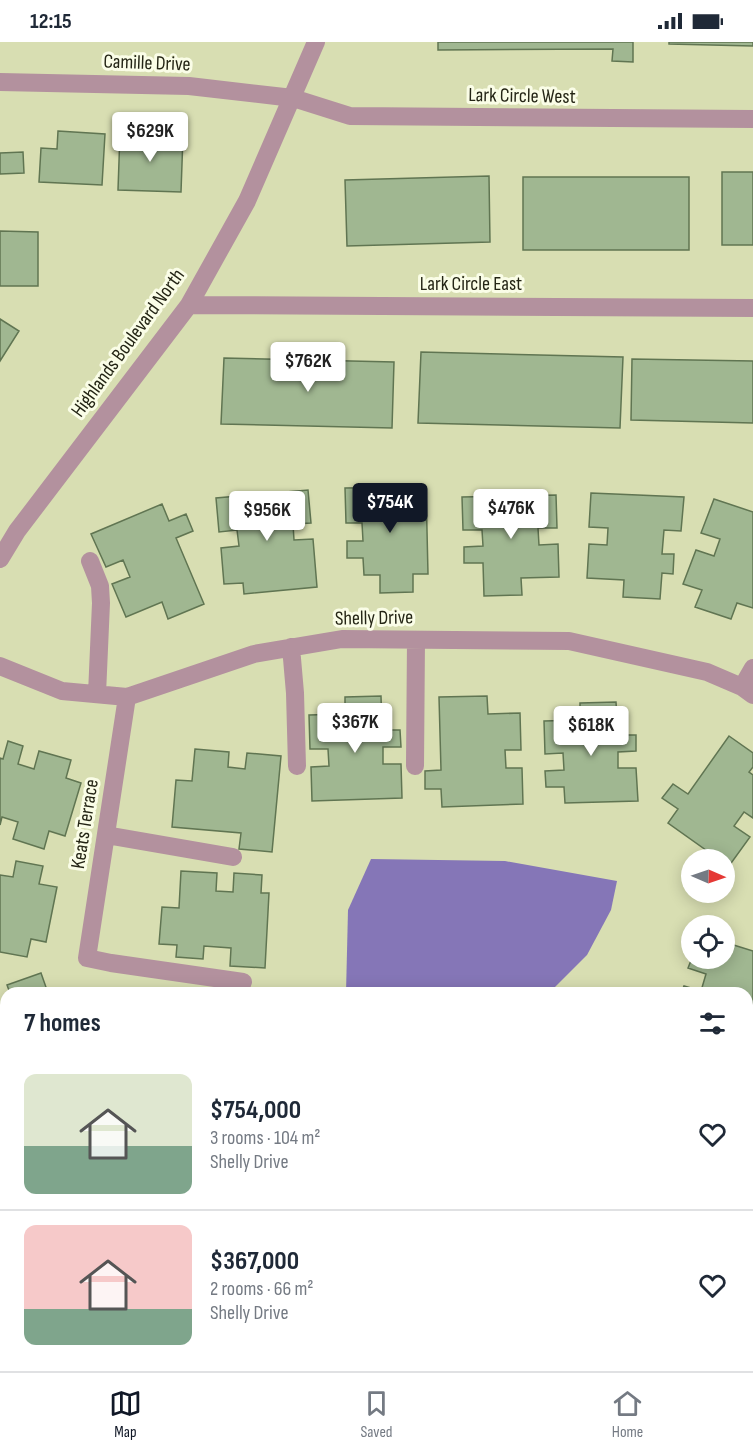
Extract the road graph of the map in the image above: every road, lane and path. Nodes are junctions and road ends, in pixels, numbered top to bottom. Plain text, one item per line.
1 (316, 42) edge
2 (0, 82) edge
3 (293, 98) junction
4 (753, 118) edge
5 (189, 305) junction
6 (753, 308) edge
7 (0, 559) edge
8 (90, 561) dead end
9 (416, 640) junction
10 (291, 648) junction
11 (0, 666) edge
12 (753, 668) edge
13 (748, 691) edge
14 (97, 694) junction
15 (127, 697) junction
16 (297, 766) dead end
17 (415, 766) dead end
18 (106, 835) junction
19 (233, 857) dead end
20 (243, 982) dead end

1 - 3 street, Highlands Boulevard North
2 - 3 street, Camille Drive
3 - 4 street, Lark Circle West
3 - 5 street, Highlands Boulevard North
5 - 6 street, Lark Circle East
5 - 7 street, Highlands Boulevard North
8 - 14 street
9 - 10 street, Shelly Drive
9 - 13 street, Shelly Drive
9 - 17 street
10 - 15 street, Shelly Drive
10 - 16 street
11 - 14 street, Shelly Drive
12 - 13 street
14 - 15 street, Shelly Drive
15 - 18 street, Keats Terrace
18 - 19 street
18 - 20 street, Keats Terrace

